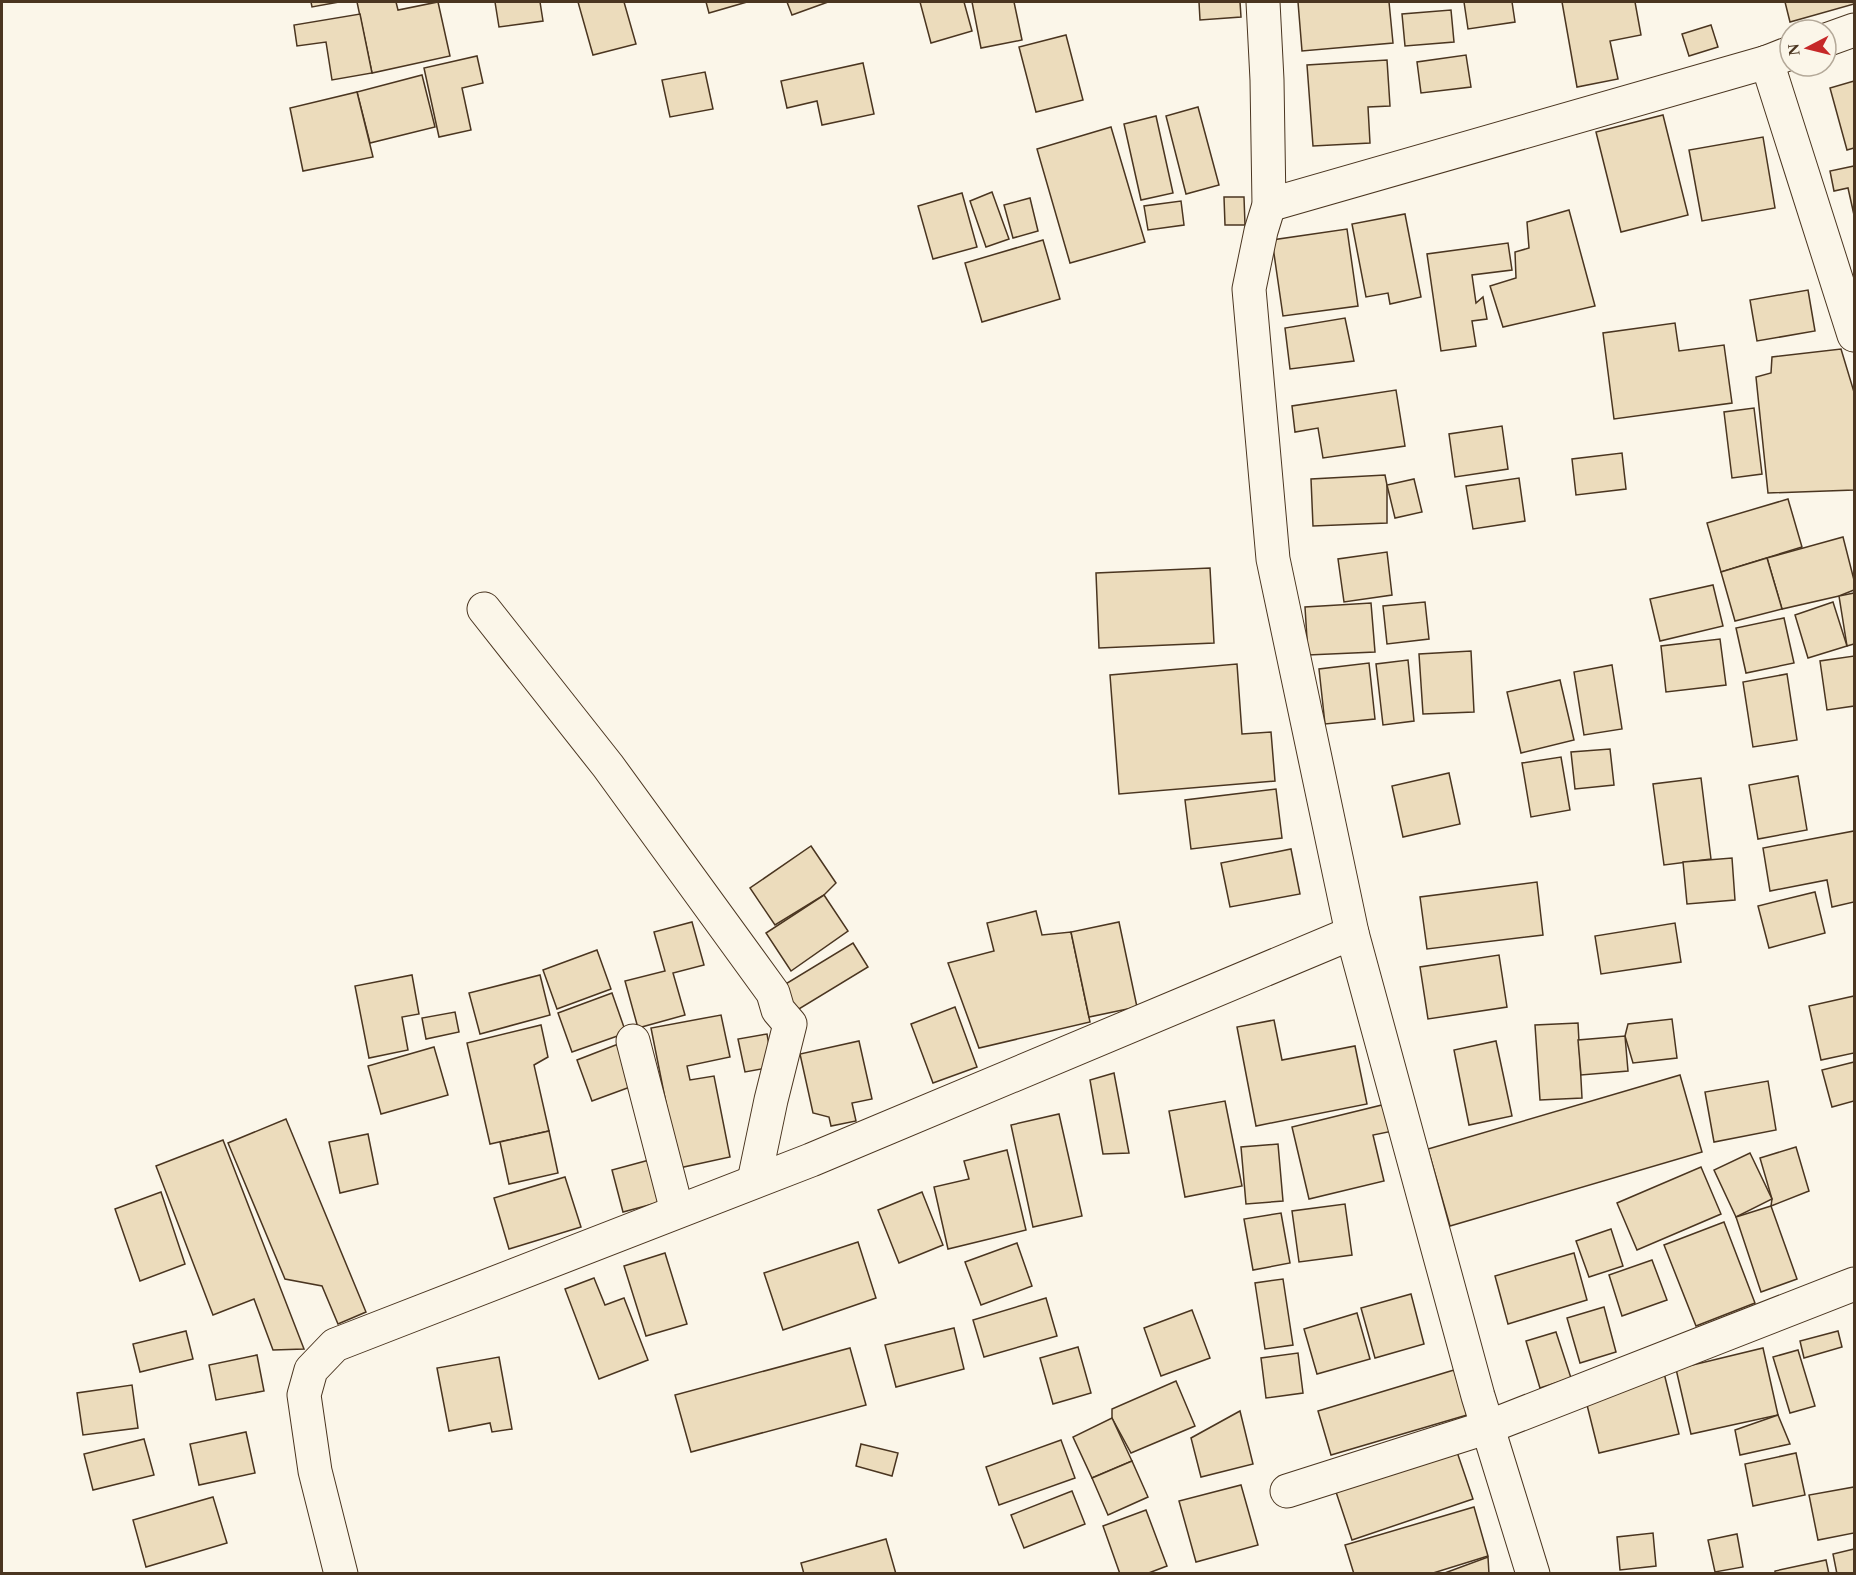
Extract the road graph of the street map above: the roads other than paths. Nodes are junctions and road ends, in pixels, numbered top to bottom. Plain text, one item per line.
1 (1263, 2) edge
2 (1854, 30) edge
3 (1838, 36) edge
4 (1778, 57) edge
5 (1784, 78) edge
6 (1269, 205) junction
7 (1854, 335) edge
8 (484, 609) dead end
9 (1352, 933) junction
10 (633, 1041) dead end
11 (754, 1181) junction
12 (677, 1211) junction
13 (1854, 1284) edge
14 (1488, 1427) junction
15 (1287, 1491) dead end
16 (341, 1574) edge
17 (1533, 1574) edge

1 - 6 street
2 - 3 street
4 - 6 street
5 - 7 street
6 - 9 street
8 - 11 street
9 - 11 street
9 - 14 street
10 - 12 street
11 - 12 street
12 - 16 street
13 - 14 street
14 - 15 street
14 - 17 street

